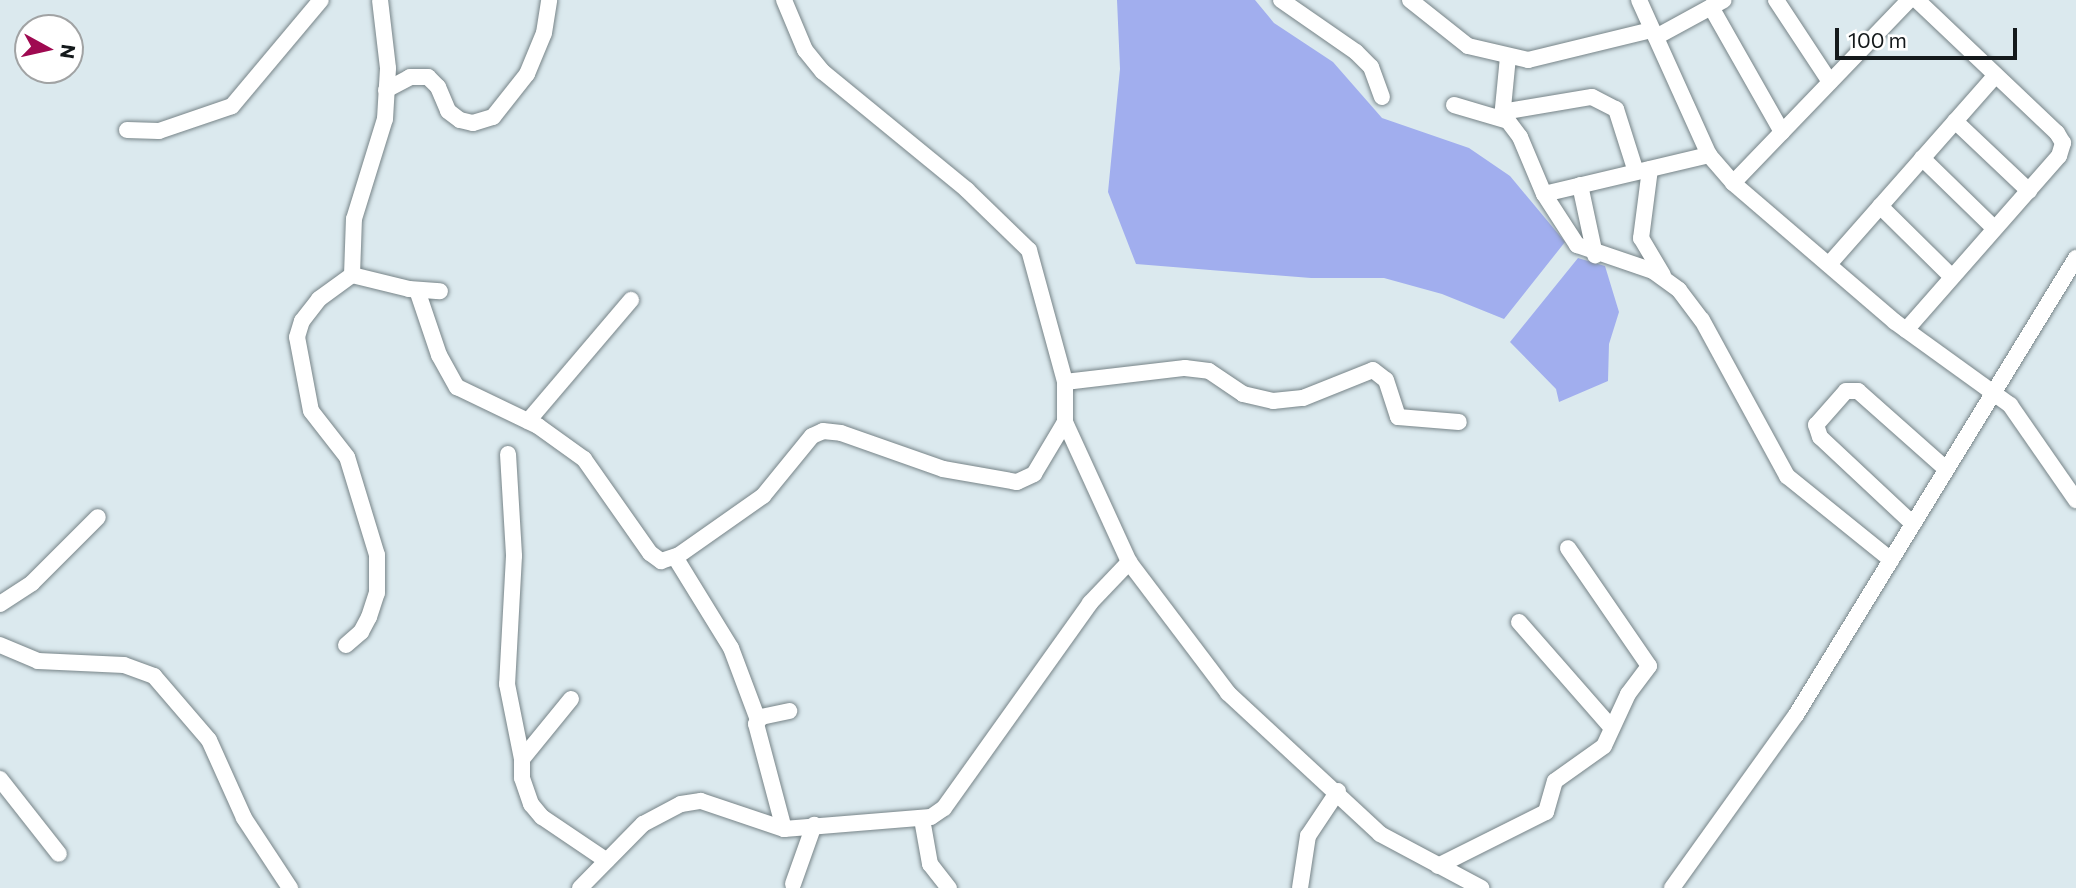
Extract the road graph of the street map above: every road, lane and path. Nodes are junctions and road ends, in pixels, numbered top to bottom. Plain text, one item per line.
1 (321, 0) edge
2 (380, 0) edge
3 (549, 0) edge
4 (784, 0) edge
5 (1280, 0) edge
6 (1410, 0) edge
7 (1639, 0) edge
8 (1776, 0) edge
9 (1909, 0) edge
10 (1917, 0) edge
11 (1717, 4) edge
12 (1653, 33) junction
13 (1508, 57) junction
14 (1996, 75) junction
15 (1830, 82) junction
16 (386, 90) junction
17 (1382, 97) dead end
18 (1454, 105) dead end
19 (1502, 115) junction
20 (1955, 121) junction
21 (127, 130) dead end
22 (1782, 132) junction
23 (1709, 155) junction
24 (1922, 158) junction
25 (1643, 170) junction
26 (1733, 183) junction
27 (1580, 185) junction
28 (2029, 191) junction
29 (1544, 194) junction
30 (1880, 205) junction
31 (1994, 228) junction
32 (1595, 254) junction
33 (2076, 258) edge
34 (1830, 262) junction
35 (352, 275) junction
36 (1951, 276) junction
37 (1664, 278) junction
38 (416, 290) junction
39 (440, 291) dead end
40 (631, 300) dead end
41 (1906, 330) junction
42 (1065, 382) junction
43 (1994, 390) junction
44 (528, 421) junction
45 (1065, 422) junction
46 (1460, 422) dead end
47 (508, 454) dead end
48 (1946, 469) junction
49 (2076, 499) edge
50 (98, 517) dead end
51 (1913, 524) junction
52 (1568, 548) dead end
53 (675, 556) junction
54 (1891, 560) junction
55 (1129, 562) junction
56 (0, 604) edge
57 (1519, 622) dead end
58 (0, 645) edge
59 (346, 645) dead end
60 (571, 699) dead end
61 (789, 711) dead end
62 (758, 720) junction
63 (1611, 727) junction
64 (522, 759) junction
65 (0, 779) edge
66 (1338, 791) junction
67 (922, 819) junction
68 (814, 825) junction
69 (784, 829) junction
70 (59, 855) dead end
71 (607, 861) junction
72 (1438, 866) junction
73 (793, 884) dead end
74 (290, 888) edge
75 (580, 888) edge
76 (949, 888) edge
77 (1300, 888) edge
78 (1481, 888) edge
79 (1672, 888) edge

1 - 21 street
2 - 16 street
3 - 16 street
4 - 42 street
5 - 17 street
6 - 13 street
7 - 12 street
8 - 15 street
9 - 15 street
10 - 14 street
11 - 12 street
11 - 22 street
12 - 13 street
12 - 23 street
13 - 19 street
14 - 20 street
14 - 28 street
15 - 22 street
16 - 35 street
18 - 19 street
19 - 25 street
19 - 29 street
20 - 24 street
20 - 28 street
22 - 26 street
23 - 25 street
23 - 26 street
24 - 30 street
24 - 31 street
25 - 27 street
25 - 37 street
26 - 34 street
27 - 29 street
27 - 32 street
28 - 31 street
29 - 32 street
30 - 34 street
30 - 36 street
31 - 36 street
32 - 37 street
33 - 43 street
34 - 41 street
35 - 38 street
35 - 59 street
36 - 41 street
37 - 54 street
38 - 39 street
38 - 44 street
40 - 44 street
41 - 43 street
42 - 45 street
42 - 46 street
43 - 48 street
43 - 49 street
44 - 53 street
45 - 53 street
45 - 55 street
47 - 64 street
48 - 51 street
48 - 51 street
50 - 56 street
51 - 54 street
52 - 63 street
53 - 62 street
54 - 79 street
55 - 66 street
55 - 67 street
57 - 63 street
58 - 74 street
60 - 64 street
61 - 62 street
62 - 69 street
63 - 72 street
64 - 71 street
65 - 70 street
66 - 72 street
66 - 77 street
67 - 68 street
67 - 76 street
68 - 69 street
68 - 73 street
69 - 71 street
71 - 75 street
72 - 78 street

